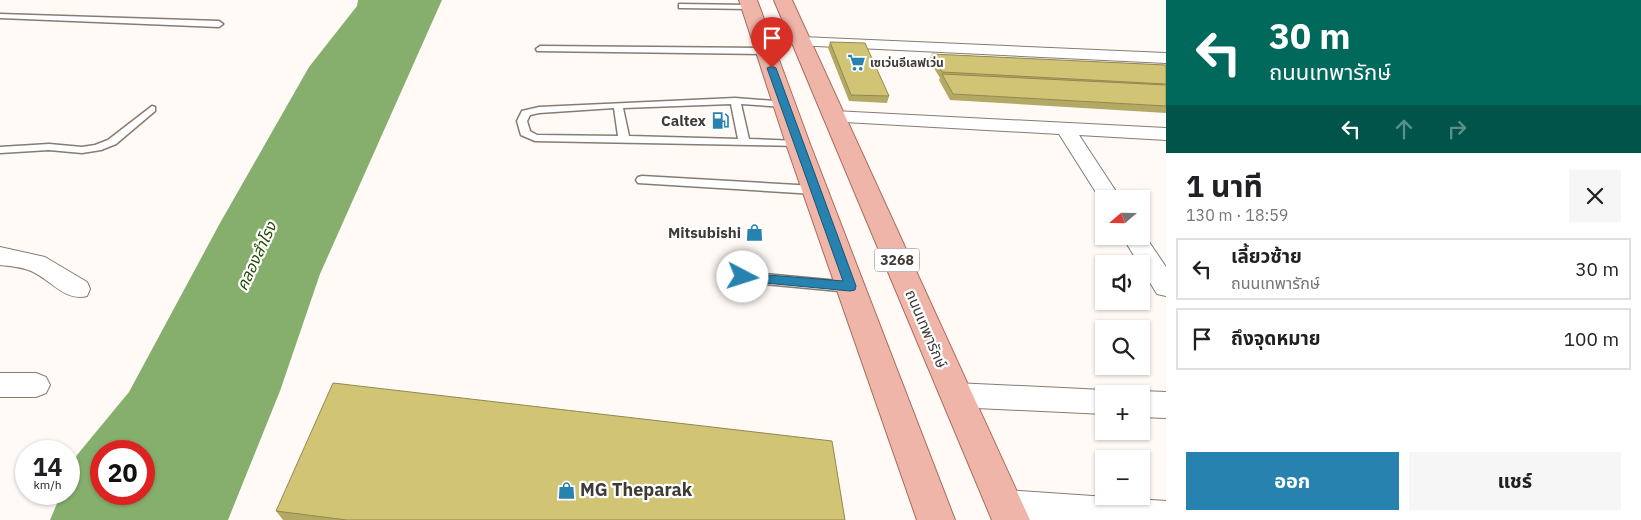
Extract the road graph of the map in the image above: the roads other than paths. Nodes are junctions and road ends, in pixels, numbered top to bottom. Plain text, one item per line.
1 (783, 0) edge
2 (749, 4) edge
3 (682, 6) dead end
4 (0, 16) edge
5 (219, 24) dead end
6 (802, 42) junction
7 (540, 49) dead end
8 (766, 51) junction
9 (1166, 58) edge
10 (735, 102) junction
11 (618, 104) junction
12 (784, 104) junction
13 (152, 109) dead end
14 (834, 116) junction
15 (1065, 129) junction
16 (1166, 134) edge
17 (624, 138) junction
18 (744, 141) junction
19 (798, 144) junction
20 (0, 150) edge
21 (642, 180) dead end
22 (815, 190) junction
23 (1104, 190) edge
24 (1140, 245) edge
25 (0, 256) edge
26 (743, 277) dead end
27 (850, 286) junction
28 (1166, 287) edge
29 (78, 289) dead end
30 (0, 385) edge
31 (36, 385) dead end
32 (955, 395) junction
33 (1095, 402) edge
34 (1150, 404) edge
35 (1166, 405) edge
36 (1008, 513) edge
37 (1166, 517) edge
38 (936, 520) edge

1 - 6 main road, ถนนเทพารักษ์ / 3268
2 - 3 lane
2 - 8 main road
4 - 5 lane
6 - 9 street
6 - 14 main road, ถนนเทพารักษ์ / 3268
7 - 8 lane
8 - 12 main road
10 - 11 lane
10 - 12 lane
10 - 18 lane
11 - 17 lane
11 - 17 lane
12 - 19 main road
13 - 20 lane
14 - 15 street
14 - 32 main road, ถนนเทพารักษ์ / 3268
15 - 16 street
15 - 23 street
17 - 18 lane
18 - 19 lane
19 - 22 main road
21 - 22 lane
22 - 27 main road
24 - 28 street
25 - 29 street
26 - 27 lane
27 - 38 main road
30 - 31 street
32 - 33 street
32 - 36 main road, ถนนเทพารักษ์ / 3268
34 - 35 street
36 - 37 street

